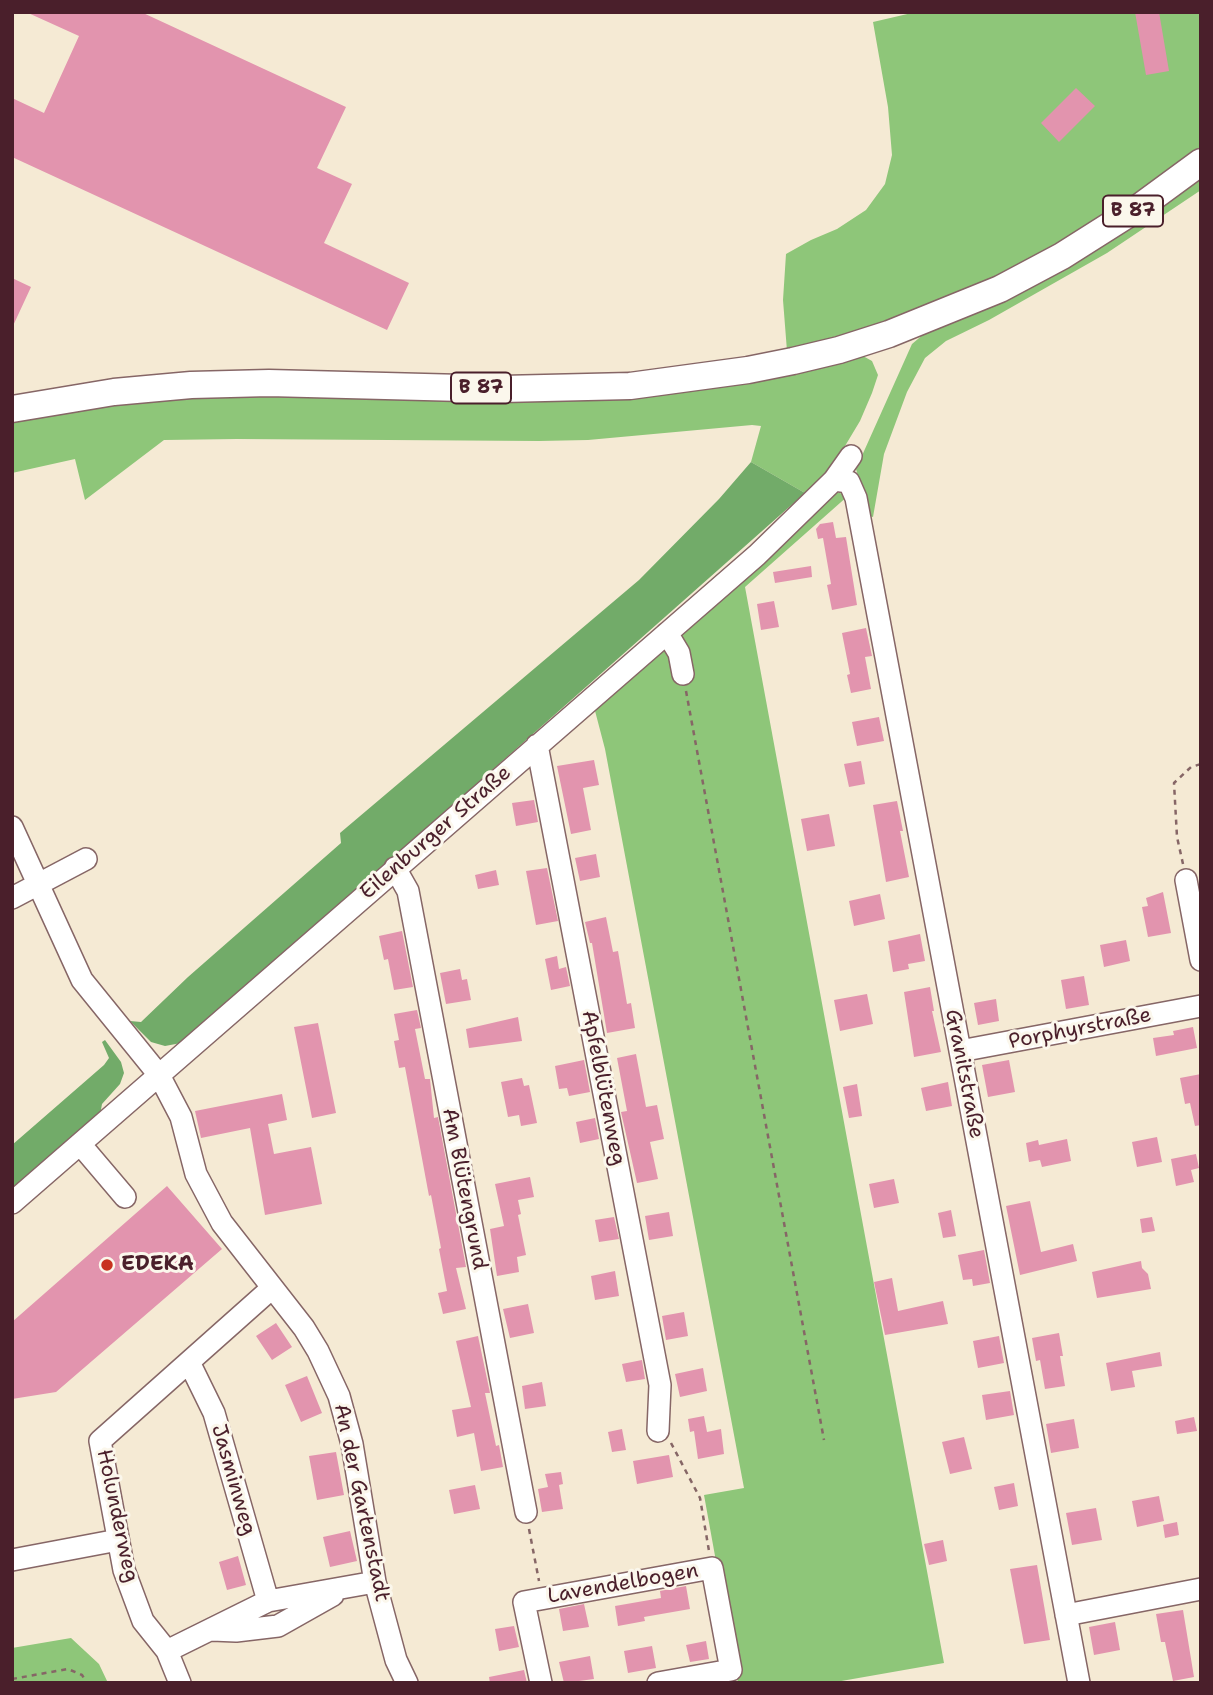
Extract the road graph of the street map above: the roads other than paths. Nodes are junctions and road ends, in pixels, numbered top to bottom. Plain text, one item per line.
1 (1201, 162) edge
2 (12, 409) edge
3 (851, 456) dead end
4 (834, 480) junction
5 (667, 633) junction
6 (683, 674) road end
7 (537, 745) junction
8 (12, 827) edge
9 (86, 859) dead end
10 (395, 868) junction
11 (1186, 880) road end
12 (37, 885) junction
13 (12, 898) edge
14 (1201, 960) edge
15 (1201, 1006) edge
16 (960, 1051) junction
17 (159, 1075) junction
18 (80, 1144) junction
19 (125, 1197) dead end
20 (12, 1203) edge
21 (272, 1288) junction
22 (189, 1362) junction
23 (658, 1431) road end
24 (526, 1512) road end
25 (118, 1541) junction
26 (12, 1560) edge
27 (375, 1582) junction
28 (347, 1587) junction
29 (1201, 1589) edge
30 (268, 1601) junction
31 (1066, 1615) junction
32 (209, 1630) junction
33 (167, 1651) junction
34 (180, 1683) edge
35 (407, 1683) edge
36 (541, 1683) edge
37 (658, 1683) edge
38 (1079, 1683) edge

1 - 2 main road, B 87
3 - 4 street, Eilenburger Straße
4 - 5 street, Eilenburger Straße
4 - 16 street, Granitstraße
5 - 6 street
5 - 7 street, Eilenburger Straße
7 - 10 street, Eilenburger Straße
7 - 23 street, Apfelblütenweg
8 - 12 street, An der Gartenstadt
9 - 12 street
10 - 17 street, Eilenburger Straße
10 - 24 street, Am Blütengrund
11 - 14 street
12 - 13 street
12 - 17 street, An der Gartenstadt
15 - 16 street, Porphyrstraße
16 - 31 street, Granitstraße
17 - 18 street, Eilenburger Straße
17 - 21 street, An der Gartenstadt
18 - 19 street
18 - 20 street, Eilenburger Straße
21 - 22 street, Holunderweg
21 - 27 street, An der Gartenstadt
22 - 25 street, Holunderweg
22 - 30 street, Jasminweg
25 - 26 street
25 - 33 street, Holunderweg
27 - 28 street
27 - 35 street, An der Gartenstadt
28 - 30 street
28 - 32 street
29 - 31 street
30 - 32 street
31 - 38 street, Granitstraße
32 - 33 street
33 - 34 street, Holunderweg
36 - 37 street, Lavendelbogen

